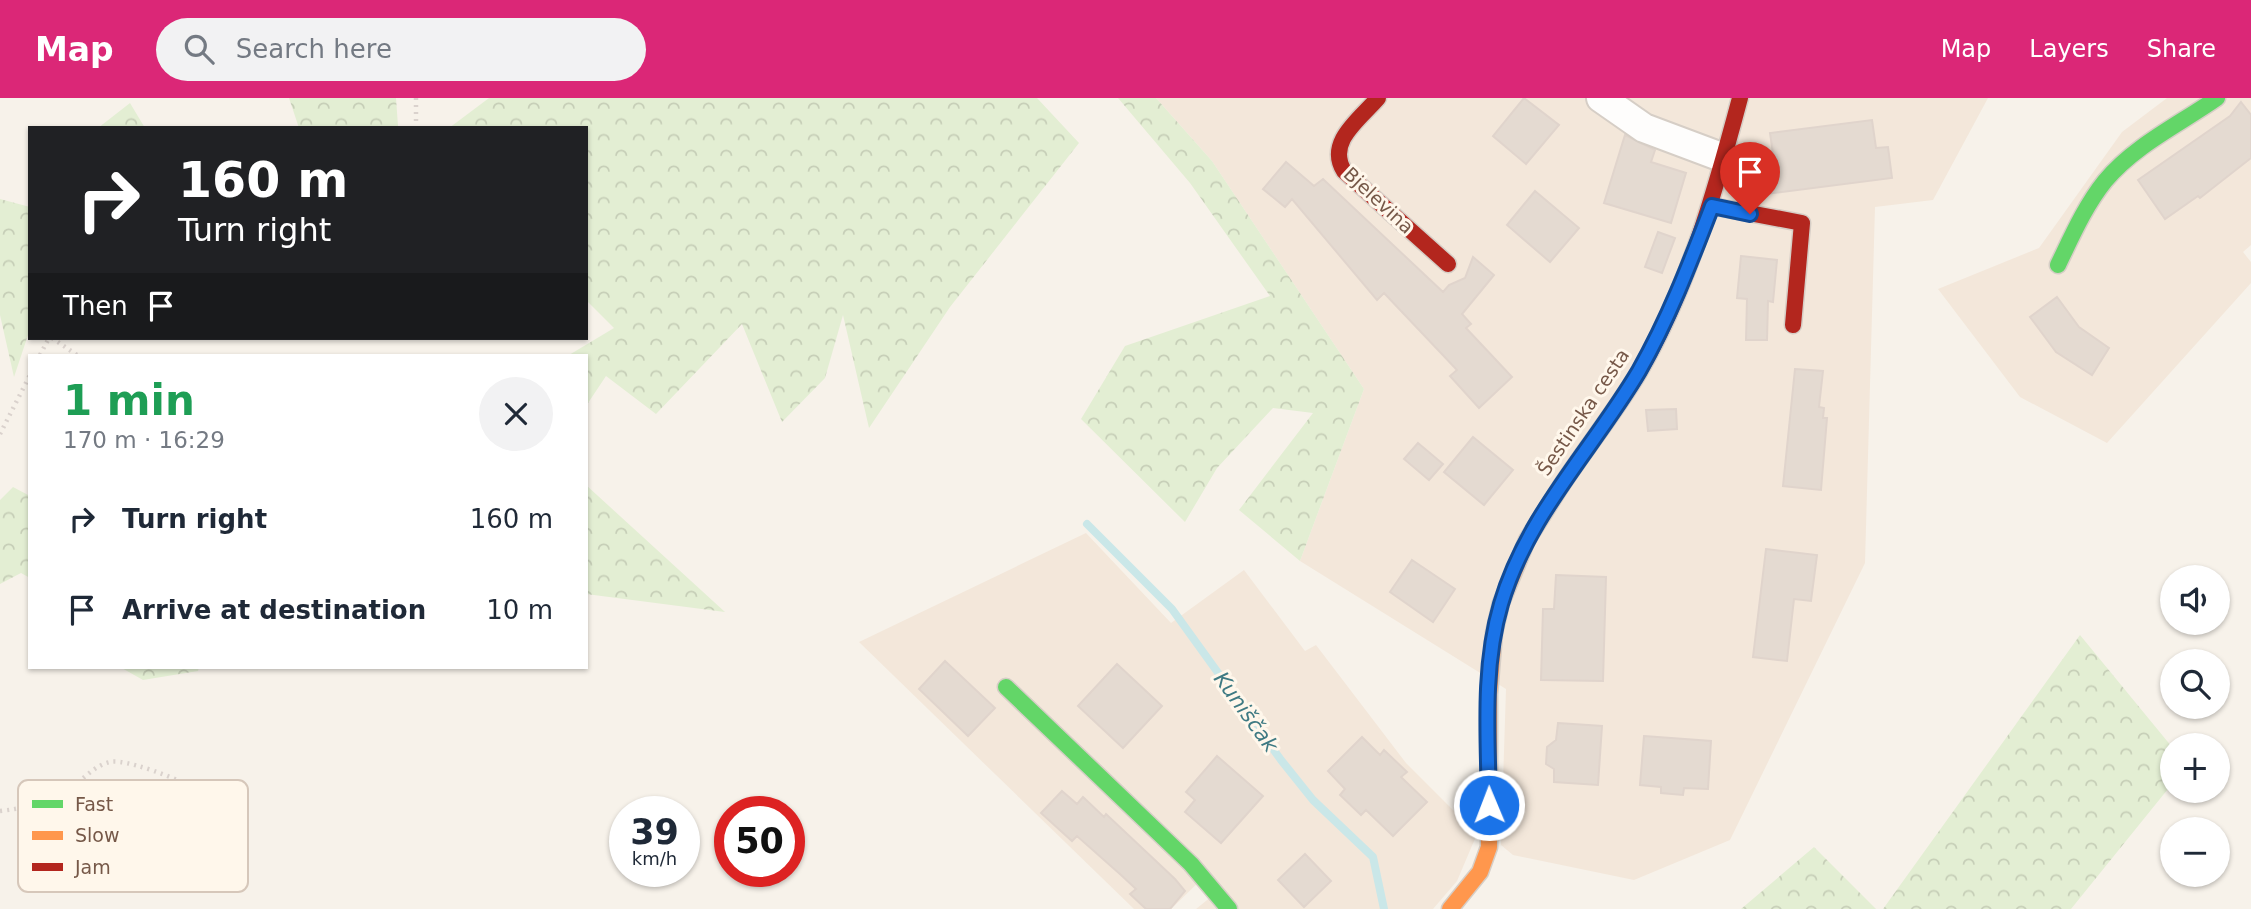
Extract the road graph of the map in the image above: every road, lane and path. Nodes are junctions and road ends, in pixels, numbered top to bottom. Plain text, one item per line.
1 (416, 98) edge
2 (1378, 98) edge
3 (1601, 98) edge
4 (1740, 98) edge
5 (2217, 98) edge
6 (416, 126) edge
7 (1724, 158) junction
8 (1712, 206) junction
9 (1448, 264) dead end
10 (2058, 265) dead end
11 (1793, 325) dead end
12 (53, 340) edge
13 (75, 354) edge
14 (28, 379) edge
15 (0, 433) edge
16 (1006, 687) dead end
17 (79, 780) edge
18 (171, 780) edge
19 (18, 807) edge
20 (0, 811) edge
21 (1229, 909) edge
22 (1450, 909) edge

1 - 6 path
2 - 9 street, Bjelevina
3 - 7 street
4 - 7 street, Šestinska cesta
5 - 10 street
7 - 8 street, Šestinska cesta
8 - 11 street
8 - 22 street, Šestinska cesta
12 - 13 path
14 - 15 path
16 - 21 street
17 - 18 path
19 - 20 path

